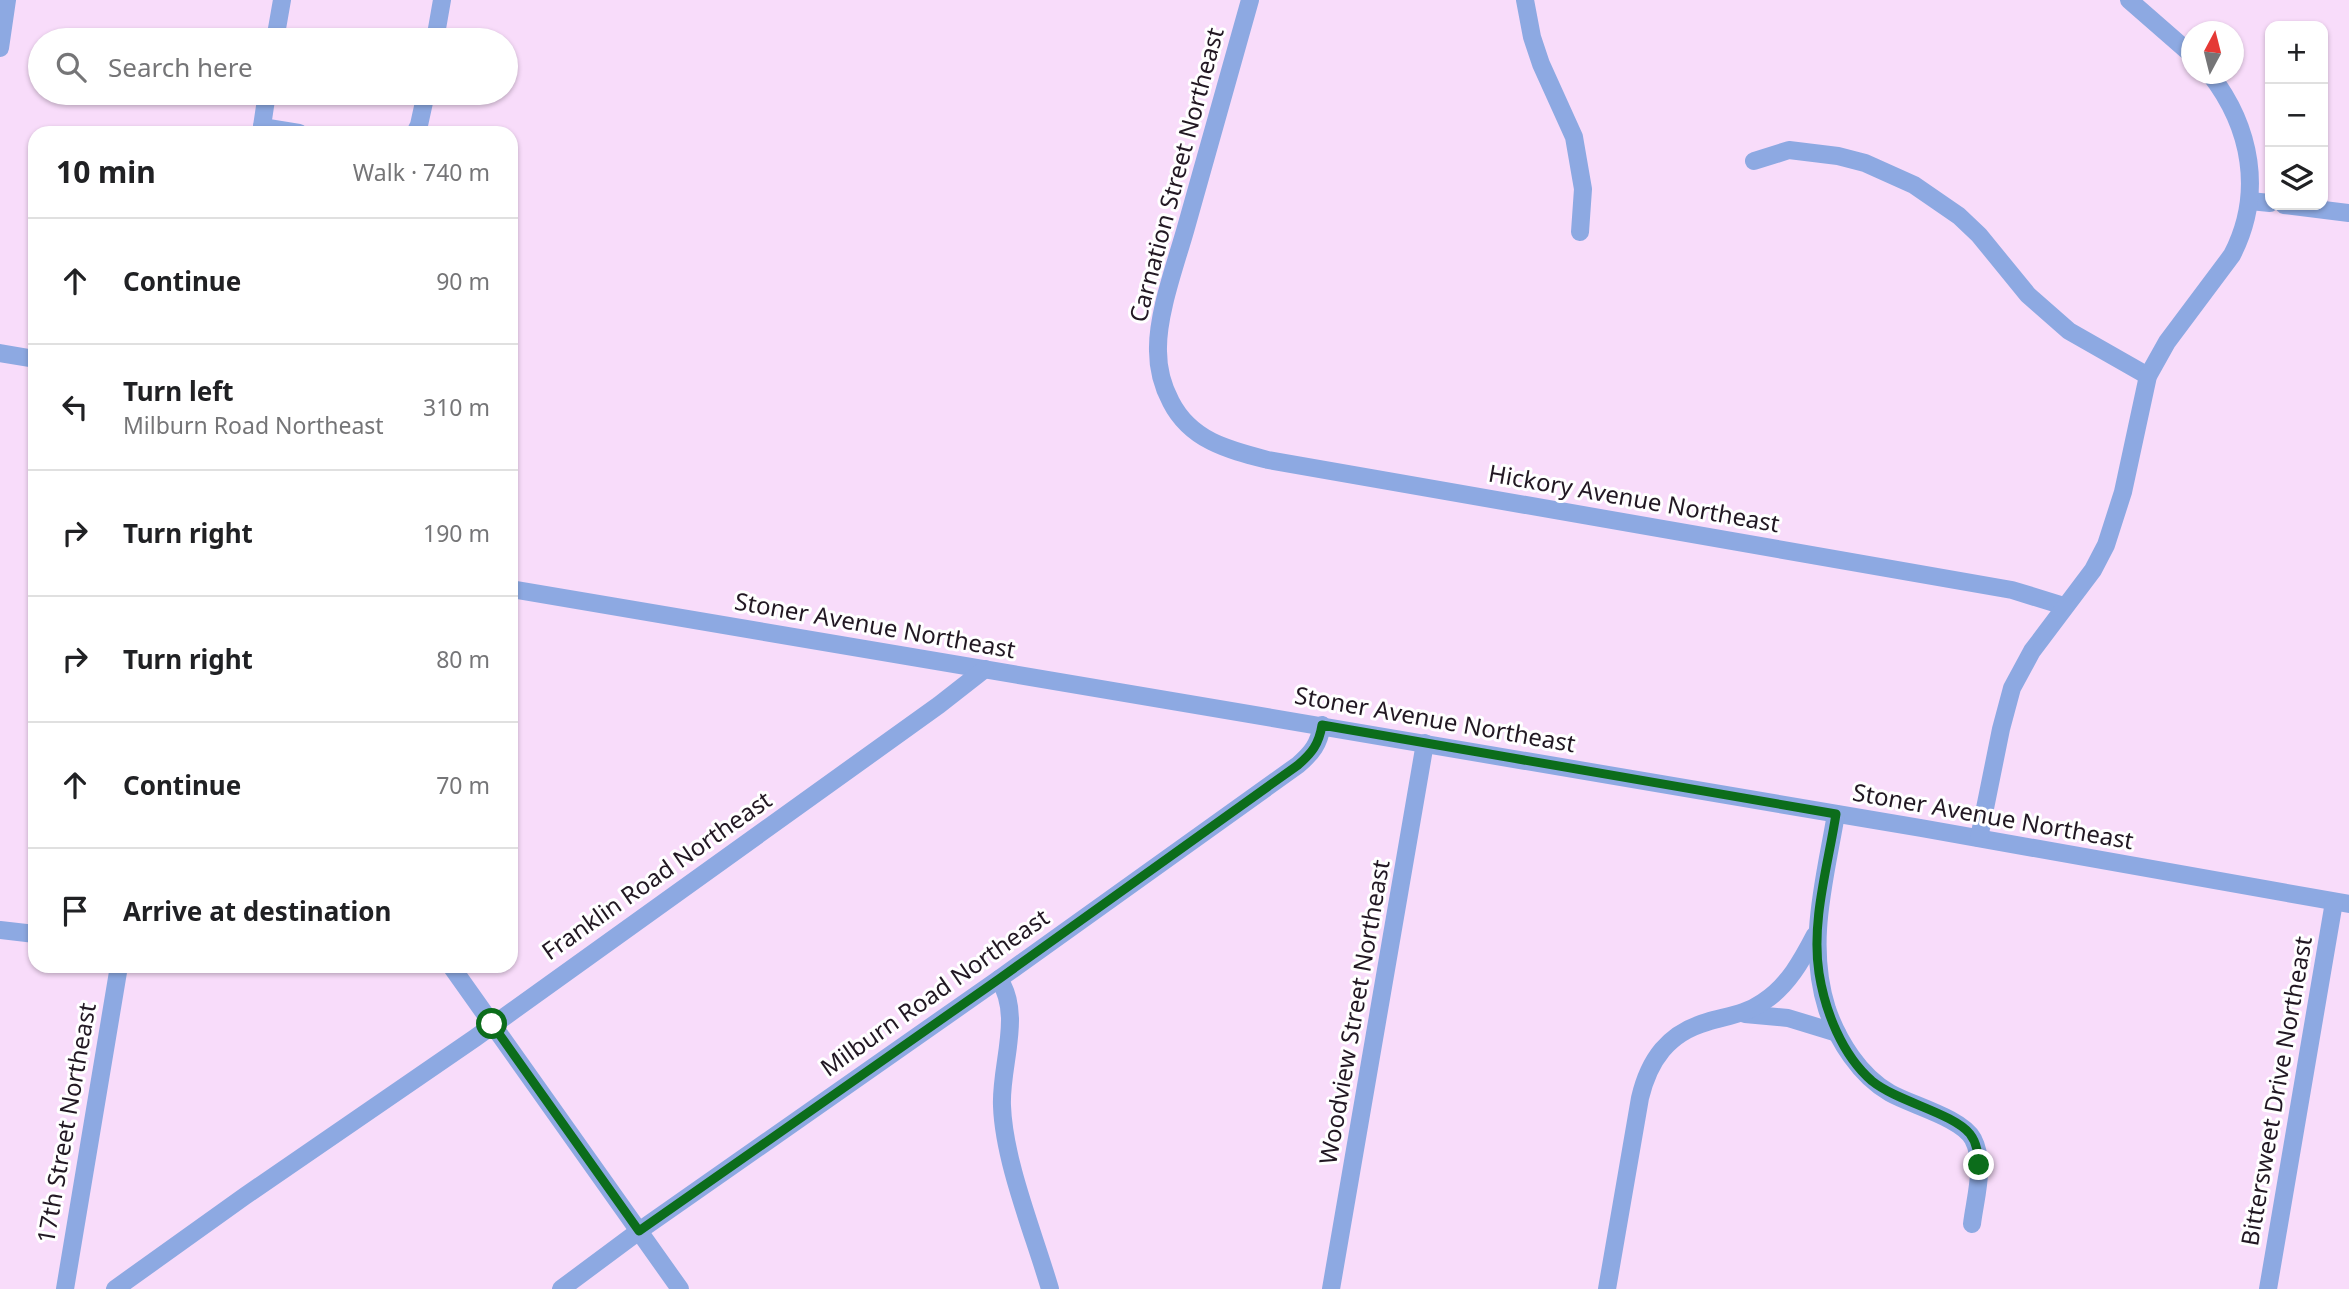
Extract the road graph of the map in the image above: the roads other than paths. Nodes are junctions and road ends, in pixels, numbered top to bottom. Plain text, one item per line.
1 (7, 0) edge
2 (282, 0) edge
3 (442, 0) edge
4 (1250, 0) edge
5 (1525, 0) edge
6 (2129, 0) edge
7 (277, 28) edge
8 (437, 28) edge
9 (2181, 45) edge
10 (0, 48) edge
11 (2218, 84) edge
12 (265, 105) edge
13 (423, 105) edge
14 (262, 126) edge
15 (418, 126) edge
16 (1754, 161) dead end
17 (2250, 201) junction
18 (2265, 202) edge
19 (2325, 210) edge
20 (2349, 213) edge
21 (1580, 232) dead end
22 (0, 353) edge
23 (28, 358) edge
24 (2148, 376) junction
25 (1198, 435) joint
26 (518, 590) edge
27 (2064, 606) junction
28 (985, 669) junction
29 (1322, 725) junction
30 (1425, 743) junction
31 (1836, 814) junction
32 (1979, 838) junction
33 (2342, 903) edge
34 (0, 930) edge
35 (28, 933) edge
36 (1816, 933) junction
37 (118, 973) edge
38 (456, 973) edge
39 (999, 979) junction
40 (1740, 1014) junction
41 (492, 1024) junction
42 (1837, 1033) junction
43 (1972, 1224) dead end
44 (639, 1231) junction
45 (65, 1289) edge
46 (115, 1289) edge
47 (561, 1289) edge
48 (680, 1289) edge
49 (1051, 1289) edge
50 (1331, 1289) edge
51 (1607, 1289) edge
52 (2268, 1289) edge

1 - 10 street
2 - 7 street
3 - 8 street
4 - 25 street, Carnation Street Northeast
5 - 21 street
6 - 9 street
11 - 17 street
12 - 14 street
13 - 15 street
16 - 24 street
17 - 18 street
17 - 24 street
19 - 20 street
22 - 23 street
24 - 27 street
25 - 27 street, Hickory Avenue Northeast
26 - 28 street, Stoner Avenue Northeast
27 - 32 street
28 - 29 street, Stoner Avenue Northeast
28 - 41 street, Franklin Road Northeast
29 - 30 street, Stoner Avenue Northeast
29 - 39 street, Milburn Road Northeast
30 - 31 street, Stoner Avenue Northeast
30 - 50 street, Woodview Street Northeast
31 - 32 street, Stoner Avenue Northeast
31 - 36 street
32 - 33 street, Stoner Avenue Northeast
33 - 52 street, Bittersweet Drive Northeast
34 - 35 street
36 - 40 street
36 - 42 street
37 - 45 street, 17th Street Northeast
38 - 41 street
39 - 44 street, Milburn Road Northeast
39 - 49 street
40 - 42 street
40 - 51 street
41 - 44 street
41 - 46 street, Franklin Road Northeast
42 - 43 street
44 - 47 street, Milburn Road Northeast
44 - 48 street

